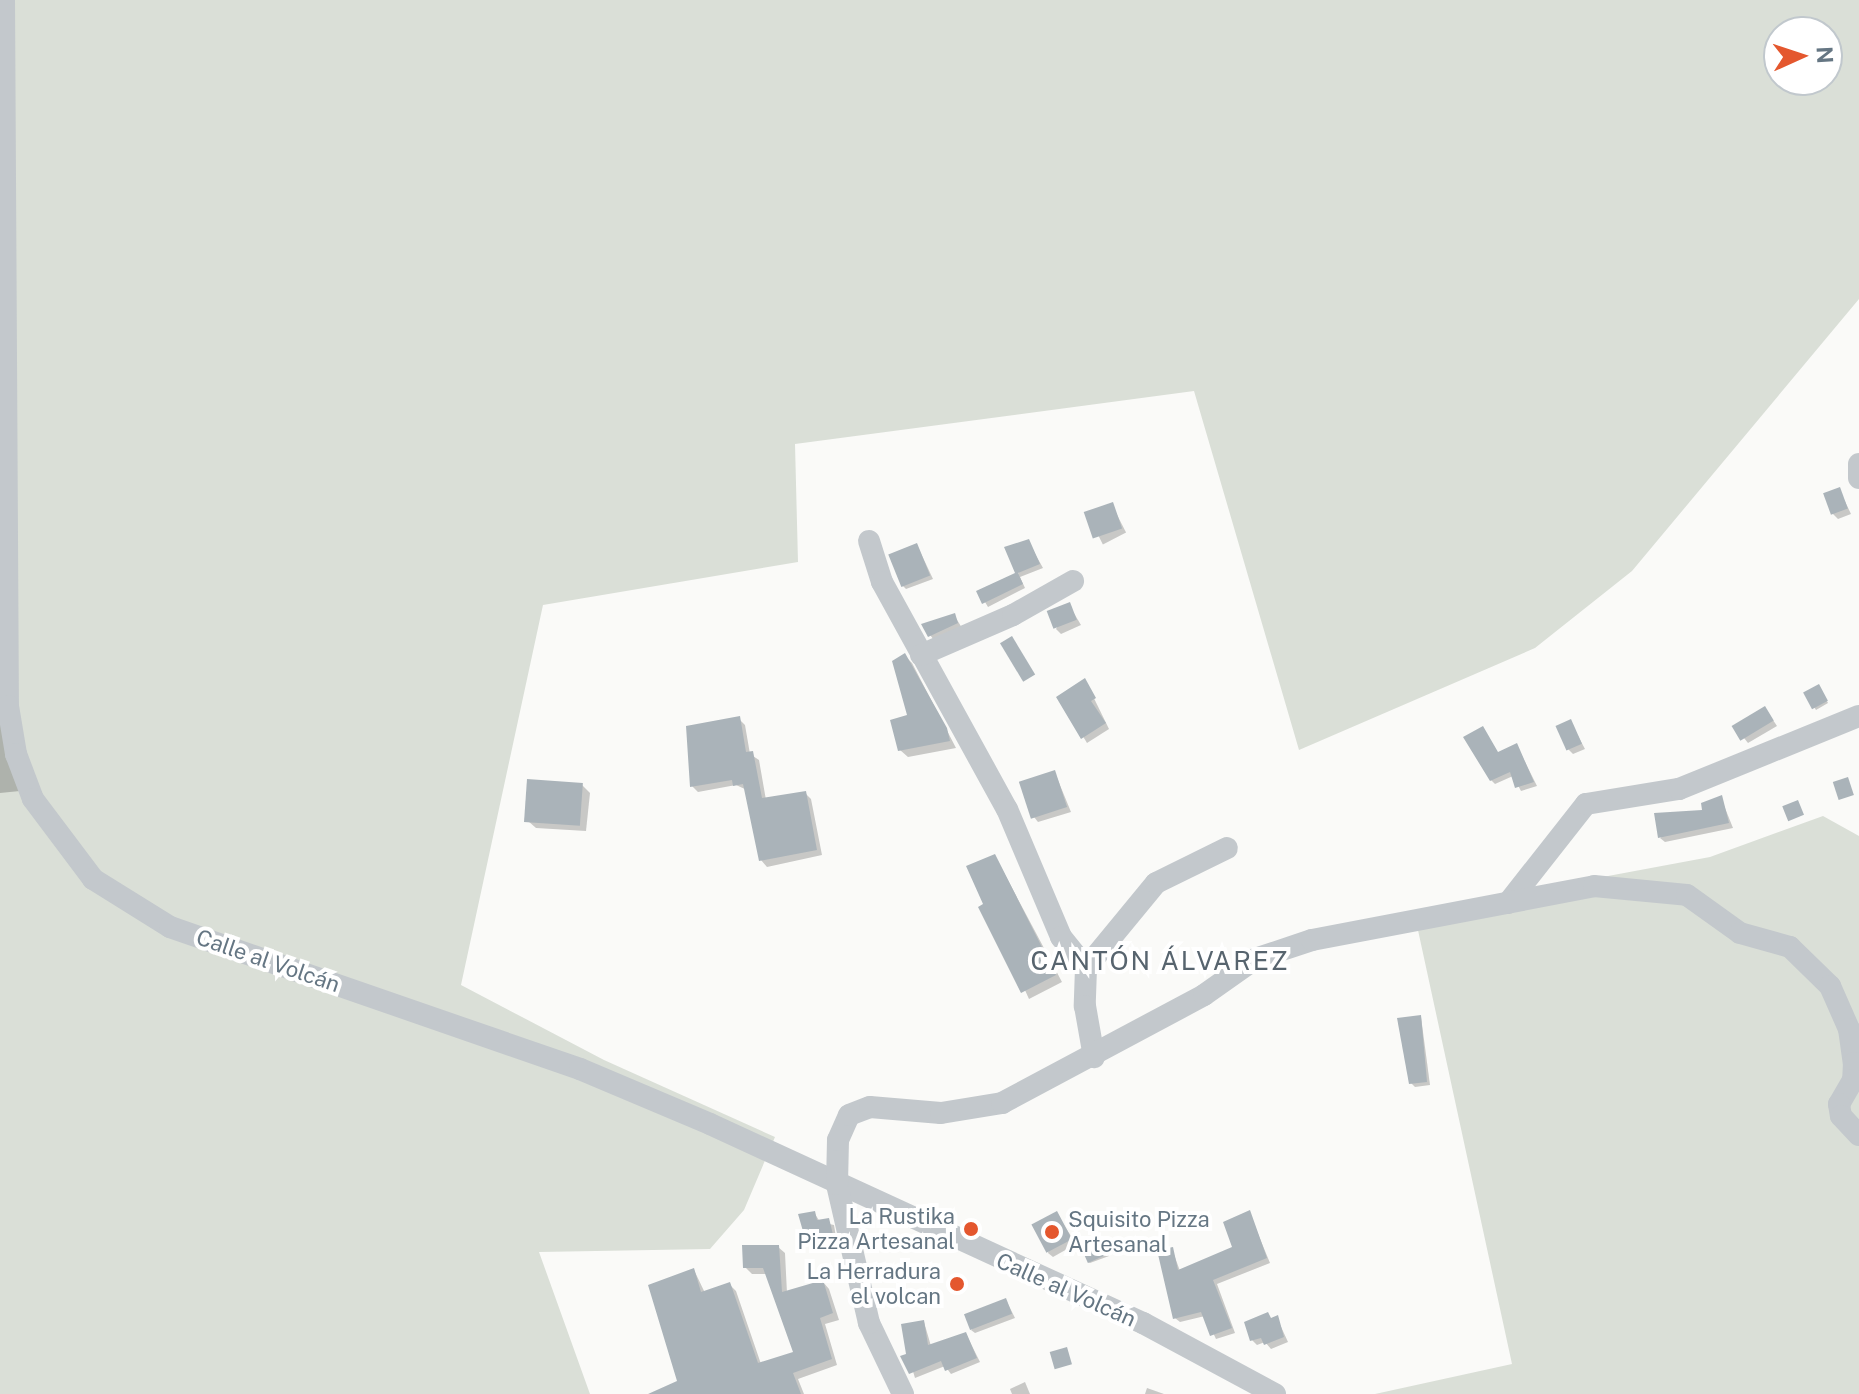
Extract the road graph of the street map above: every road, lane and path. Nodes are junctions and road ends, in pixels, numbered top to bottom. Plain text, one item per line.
1 (4, 0) edge
2 (1859, 464) edge
3 (1859, 478) edge
4 (869, 541) dead end
5 (1073, 581) dead end
6 (921, 655) junction
7 (1859, 716) edge
8 (1227, 848) dead end
9 (1508, 903) junction
10 (1086, 968) junction
11 (1094, 1057) junction
12 (1859, 1135) edge
13 (837, 1184) junction
14 (903, 1394) edge
15 (1275, 1394) edge

1 - 13 street, Calle al Volcán
2 - 3 street
4 - 6 street
5 - 6 street
6 - 10 street
7 - 9 street
8 - 10 street
9 - 11 street
9 - 12 street
10 - 11 street
11 - 13 street
13 - 14 street
13 - 15 street, Calle al Volcán

